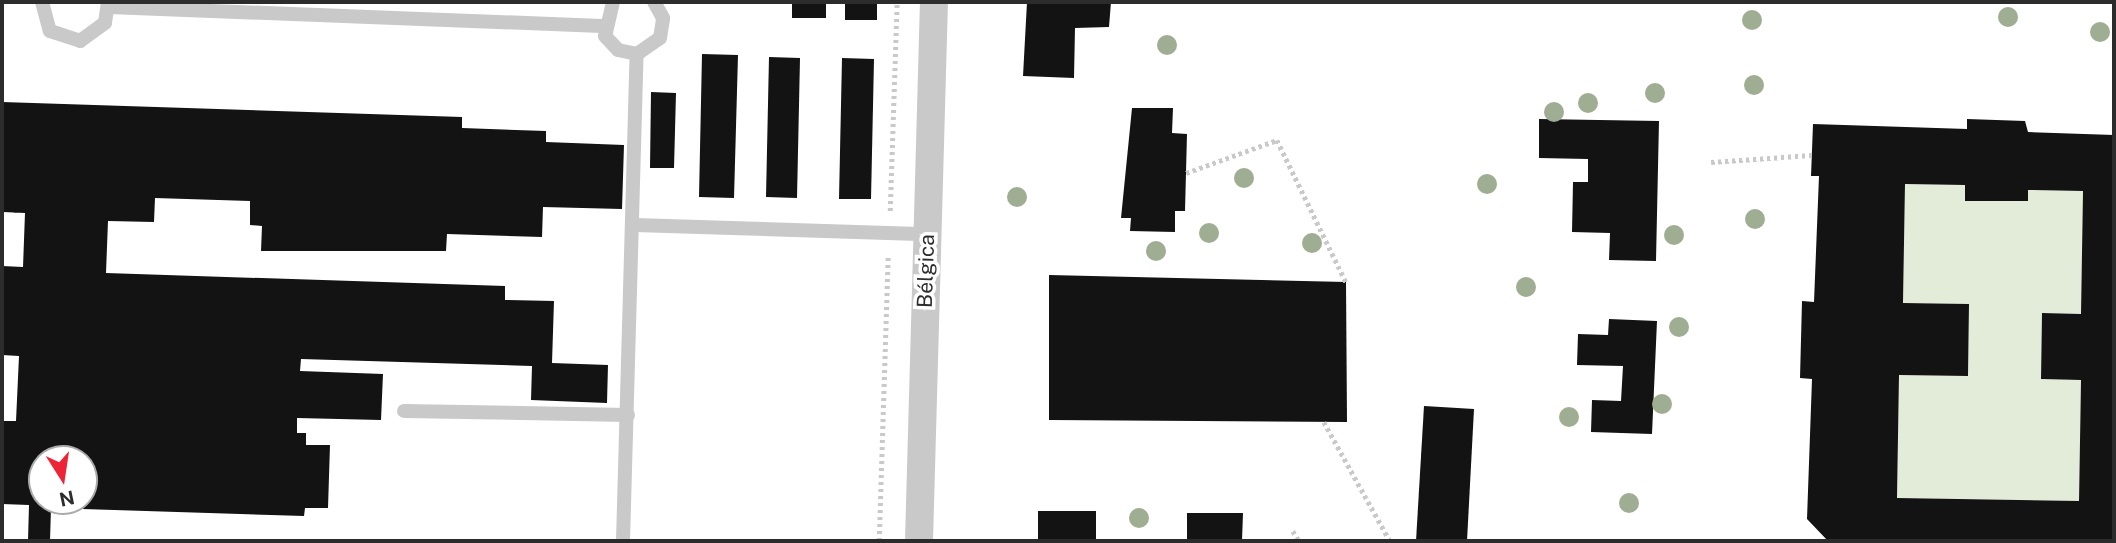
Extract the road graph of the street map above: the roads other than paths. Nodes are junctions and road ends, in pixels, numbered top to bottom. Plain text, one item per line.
1 (41, 2) edge
2 (613, 2) edge
3 (654, 2) edge
4 (934, 2) edge
5 (108, 5) edge
6 (603, 26) junction
7 (637, 54) junction
8 (635, 225) junction
9 (928, 234) junction
10 (404, 411) dead end
11 (628, 415) junction
12 (623, 541) edge
13 (919, 541) edge

1 - 5 lane
2 - 6 lane
3 - 7 lane
4 - 9 street, Bélgica
5 - 6 lane
6 - 7 lane
7 - 8 lane
8 - 9 lane
8 - 11 lane
9 - 13 street, Bélgica
10 - 11 lane
11 - 12 lane

